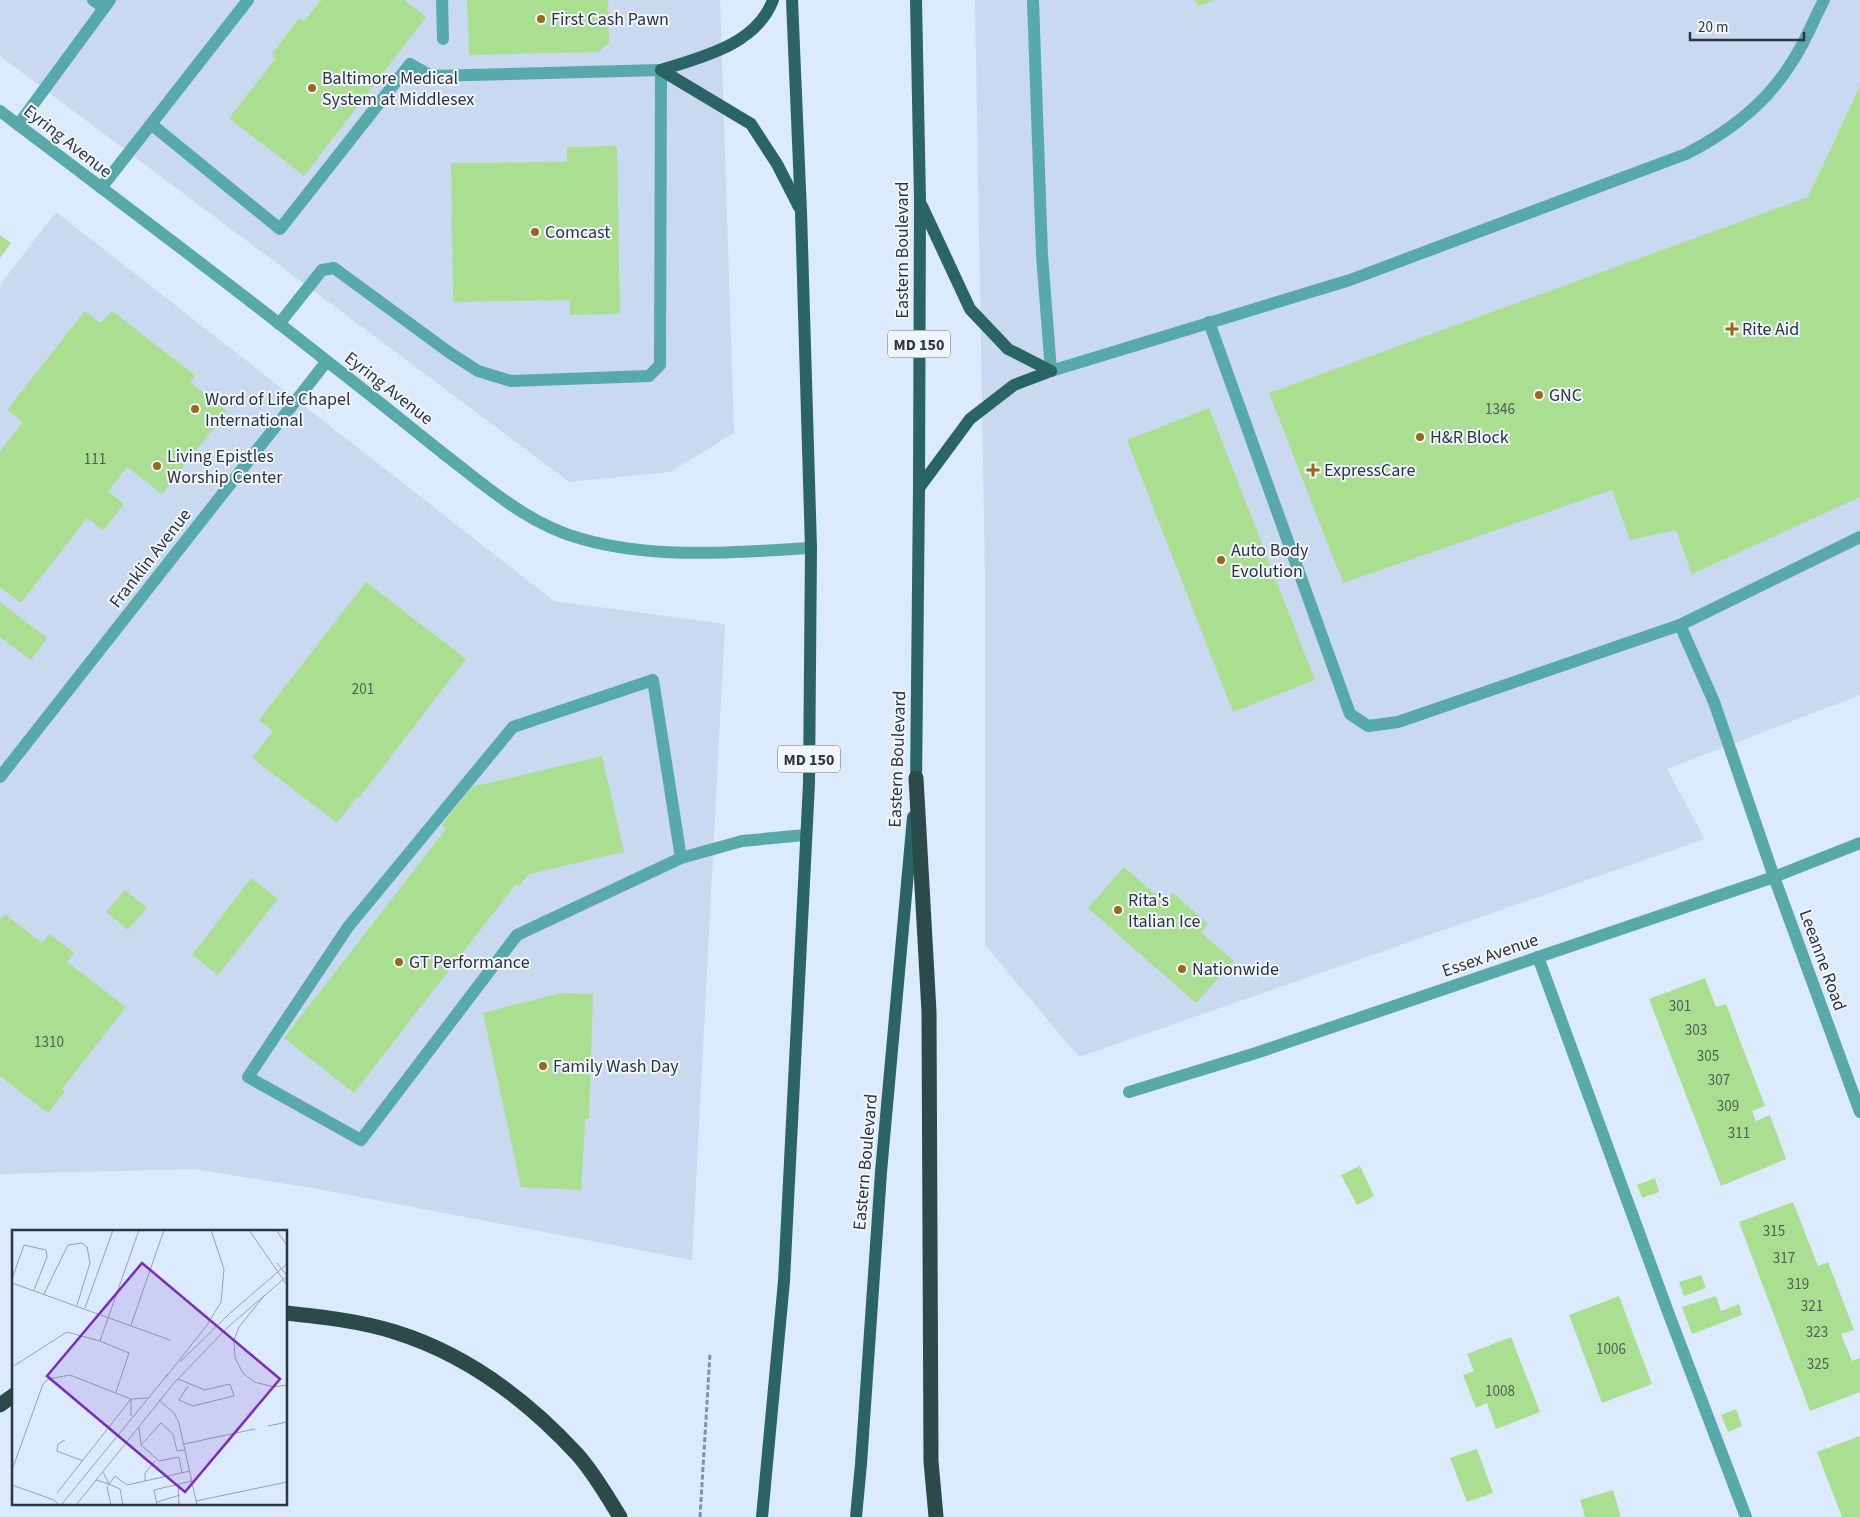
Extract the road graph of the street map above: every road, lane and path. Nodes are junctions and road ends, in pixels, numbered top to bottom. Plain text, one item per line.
1 (93, 0) edge
2 (248, 0) edge
3 (442, 0) edge
4 (773, 0) edge
5 (792, 0) edge
6 (916, 0) edge
7 (1032, 0) edge
8 (1824, 0) edge
9 (107, 4) edge
10 (442, 39) dead end
11 (662, 70) junction
12 (0, 111) edge
13 (151, 124) junction
14 (18, 125) junction
15 (101, 188) junction
16 (920, 200) junction
17 (801, 212) junction
18 (1209, 322) junction
19 (279, 324) junction
20 (327, 361) junction
21 (1051, 371) junction
22 (919, 488) junction
23 (1860, 537) edge
24 (812, 548) junction
25 (1680, 625) junction
26 (0, 777) edge
27 (916, 778) junction
28 (805, 835) junction
29 (1860, 843) edge
30 (681, 858) junction
31 (1774, 878) junction
32 (1538, 957) junction
33 (1129, 1092) dead end
34 (1860, 1112) edge
35 (288, 1313) edge
36 (710, 1354) dead end
37 (12, 1396) edge
38 (0, 1405) edge
39 (620, 1517) edge
40 (700, 1517) edge
41 (762, 1517) edge
42 (856, 1517) edge
43 (936, 1517) edge
44 (1746, 1517) edge

1 - 9 street
2 - 13 street
3 - 10 street
4 - 11 main road
5 - 17 main road, MD 150
6 - 16 main road, Eastern Boulevard / MD 150
7 - 21 street
8 - 18 street
9 - 14 street
11 - 13 street
11 - 17 main road
11 - 19 street
12 - 14 street, Eyring Avenue
13 - 15 street
14 - 15 street, Eyring Avenue
15 - 19 street, Eyring Avenue
16 - 21 main road
16 - 22 main road, Eastern Boulevard / MD 150
17 - 24 main road, MD 150
18 - 21 street
18 - 25 street
19 - 20 street, Eyring Avenue
20 - 24 street, Eyring Avenue
20 - 26 street, Franklin Avenue
21 - 22 main road
22 - 27 main road, Eastern Boulevard / MD 150
23 - 25 street
24 - 28 main road, MD 150
25 - 31 street, Leeanne Road
27 - 42 main road, Eastern Boulevard / MD 150
27 - 43 highway
28 - 30 street
28 - 41 main road, MD 150
29 - 31 street, Essex Avenue
30 - 30 street
31 - 32 street, Essex Avenue
31 - 34 street, Leeanne Road
32 - 33 street, Essex Avenue
32 - 44 street
35 - 39 highway
36 - 40 path
37 - 38 highway

